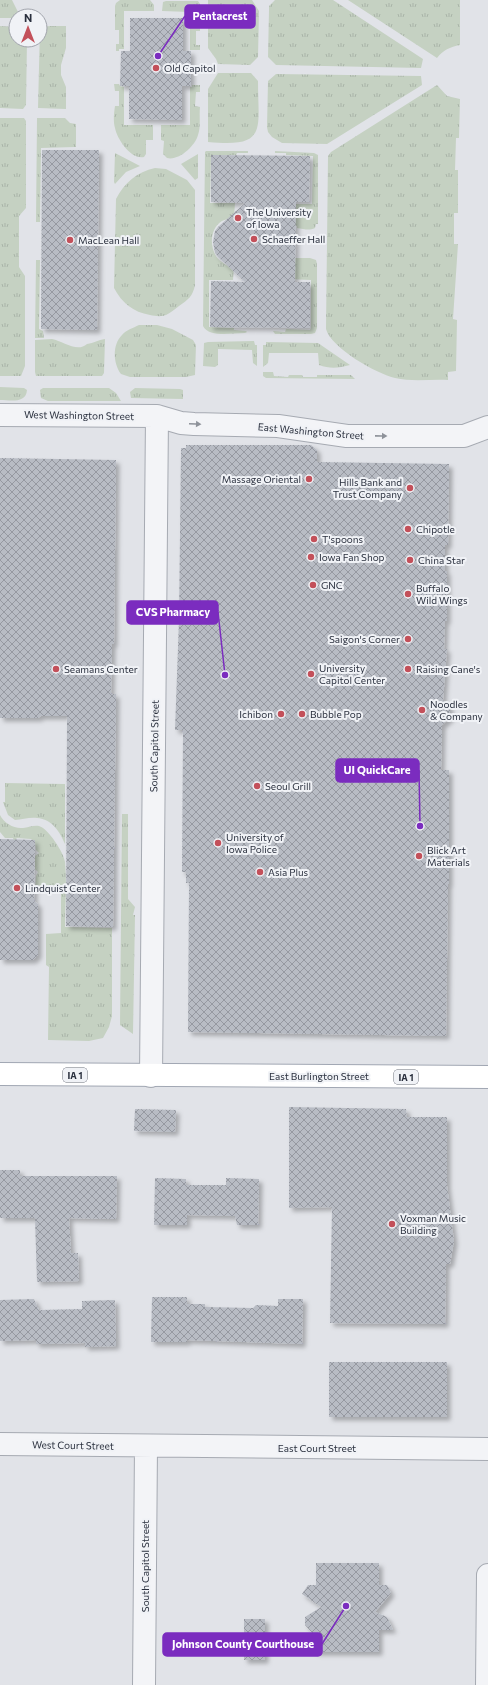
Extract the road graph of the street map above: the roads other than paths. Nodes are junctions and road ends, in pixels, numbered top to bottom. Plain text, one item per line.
1 (0, 415) edge
2 (157, 416) junction
3 (488, 427) edge
4 (0, 1074) edge
5 (151, 1076) junction
6 (488, 1077) edge
7 (0, 1444) edge
8 (146, 1446) junction
9 (488, 1449) edge
10 (488, 1574) edge
11 (144, 1685) edge
12 (487, 1685) edge

1 - 2 street, West Washington Street
2 -> 3 street, East Washington Street
2 - 5 street, South Capitol Street
4 - 5 main road, IA 1
5 - 6 main road, East Burlington Street / IA 1
7 - 8 street, West Court Street
8 - 9 street, East Court Street
8 - 11 street, South Capitol Street
10 - 12 street

